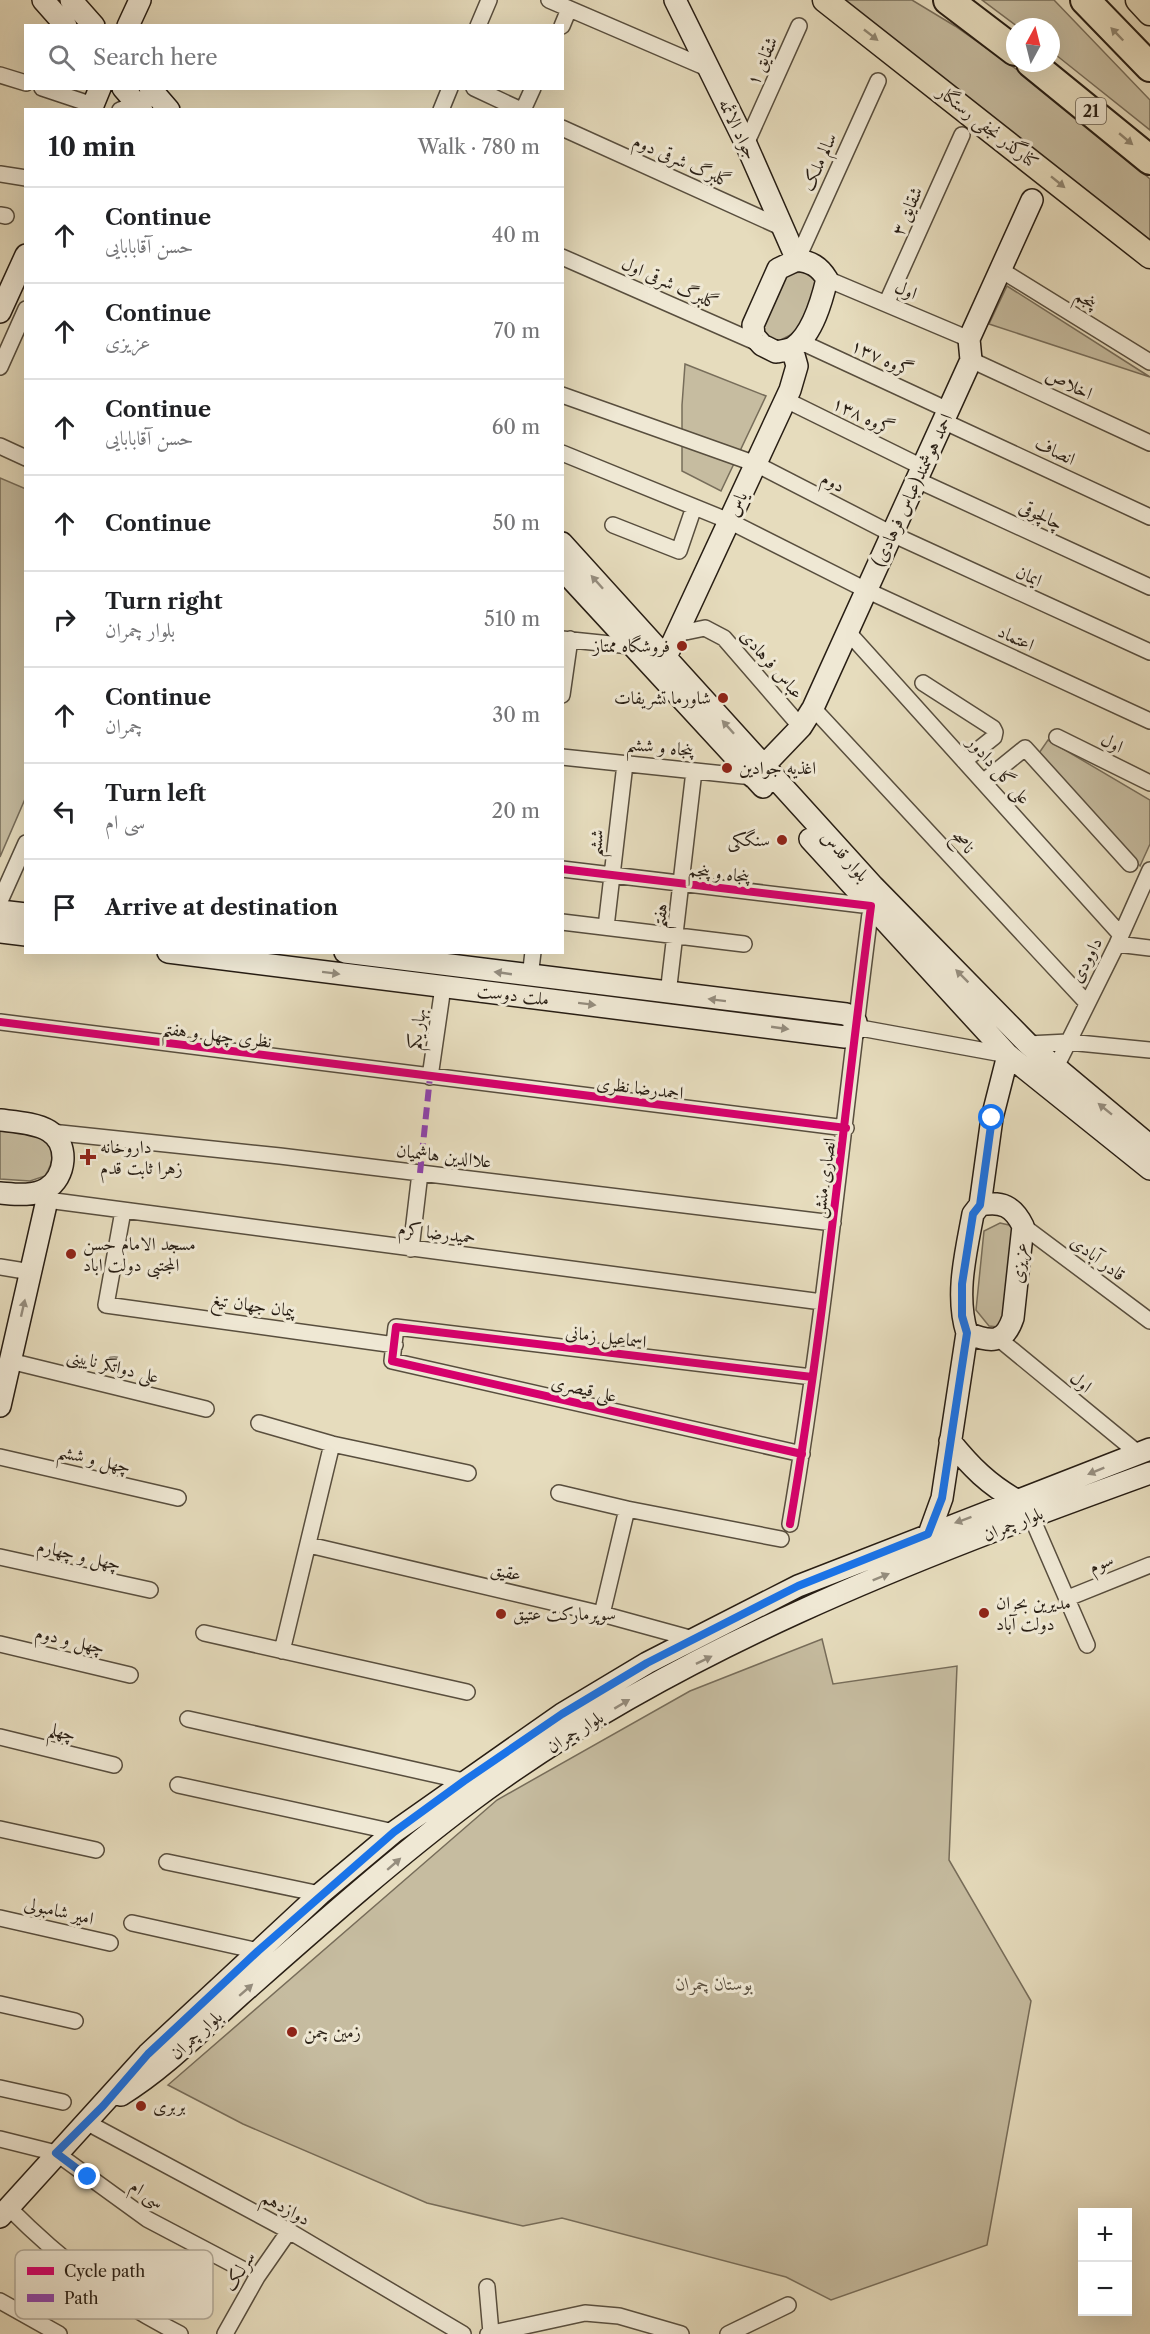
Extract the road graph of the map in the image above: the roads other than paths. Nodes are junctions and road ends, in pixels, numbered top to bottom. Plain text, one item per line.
1 (43, 0) edge
2 (71, 0) edge
3 (140, 0) edge
4 (489, 0) edge
5 (549, 0) edge
6 (675, 0) edge
7 (825, 0) edge
8 (931, 0) edge
9 (948, 0) edge
10 (1084, 0) edge
11 (1138, 0) edge
12 (569, 9) junction
13 (1150, 12) edge
14 (64, 24) edge
15 (92, 24) edge
16 (129, 24) edge
17 (479, 24) edge
18 (563, 24) edge
19 (799, 26) dead end
20 (989, 31) junction
21 (1006, 44) edge
22 (1150, 67) edge
23 (707, 68) junction
24 (1042, 72) edge
25 (0, 75) edge
26 (878, 81) dead end
27 (24, 82) edge
28 (50, 90) edge
29 (449, 90) edge
30 (478, 90) edge
31 (532, 90) edge
32 (135, 100) edge
33 (95, 101) edge
34 (162, 108) edge
35 (442, 108) edge
36 (518, 108) edge
37 (523, 108) edge
38 (564, 129) edge
39 (962, 135) dead end
40 (746, 144) junction
41 (1150, 160) edge
42 (0, 174) edge
43 (24, 178) edge
44 (1032, 200) dead end
45 (785, 229) junction
46 (1150, 256) edge
47 (564, 258) edge
48 (24, 259) edge
49 (797, 260) junction
50 (1001, 270) junction
51 (827, 279) junction
52 (887, 302) junction
53 (0, 312) edge
54 (24, 313) edge
55 (762, 345) junction
56 (796, 345) junction
57 (970, 349) junction
58 (1150, 362) edge
59 (0, 367) edge
60 (564, 396) edge
61 (786, 400) junction
62 (946, 416) junction
63 (1150, 444) edge
64 (0, 446) edge
65 (564, 454) edge
66 (24, 457) edge
67 (756, 464) junction
68 (920, 473) junction
69 (694, 507) junction
70 (1150, 517) edge
71 (729, 521) junction
72 (614, 525) dead end
73 (892, 534) junction
74 (564, 545) edge
75 (564, 571) edge
76 (1150, 587) edge
77 (866, 590) junction
78 (847, 631) junction
79 (676, 634) junction
80 (566, 639) edge
81 (630, 645) junction
82 (1150, 652) edge
83 (666, 657) junction
84 (564, 667) edge
85 (923, 683) dead end
86 (813, 708) junction
87 (1150, 721) edge
88 (801, 727) junction
89 (1057, 737) dead end
90 (564, 757) edge
91 (964, 761) junction
92 (625, 764) junction
93 (694, 771) junction
94 (759, 772) junction
95 (983, 782) junction
96 (1150, 783) edge
97 (24, 847) edge
98 (1130, 864) dead end
99 (564, 869) edge
100 (1150, 870) edge
101 (611, 875) junction
102 (679, 883) junction
103 (0, 901) edge
104 (871, 906) junction
105 (0, 911) edge
106 (24, 914) edge
107 (564, 922) edge
108 (606, 927) junction
109 (0, 932) edge
110 (24, 935) edge
111 (673, 936) junction
112 (1119, 940) junction
113 (744, 944) dead end
114 (1150, 948) edge
115 (183, 954) edge
116 (532, 954) edge
117 (387, 955) edge
118 (458, 960) edge
119 (530, 977) junction
120 (384, 980) junction
121 (442, 987) junction
122 (668, 994) junction
123 (1086, 1002) junction
124 (0, 1022) edge
125 (855, 1027) junction
126 (1068, 1042) junction
127 (1028, 1044) junction
128 (1150, 1050) edge
129 (1008, 1055) junction
130 (1055, 1069) junction
131 (430, 1077) junction
132 (0, 1120) edge
133 (846, 1128) junction
134 (51, 1132) junction
135 (1150, 1146) edge
136 (1150, 1169) edge
137 (420, 1173) junction
138 (0, 1193) edge
139 (46, 1195) junction
140 (980, 1205) junction
141 (123, 1212) junction
142 (833, 1222) junction
143 (1023, 1226) junction
144 (411, 1249) junction
145 (0, 1267) edge
146 (31, 1272) junction
147 (822, 1302) junction
148 (1150, 1321) edge
149 (967, 1333) junction
150 (999, 1339) junction
151 (395, 1345) junction
152 (10, 1361) junction
153 (812, 1377) junction
154 (0, 1406) edge
155 (206, 1409) dead end
156 (259, 1423) dead end
157 (950, 1441) junction
158 (332, 1444) junction
159 (1145, 1452) edge
160 (802, 1454) junction
161 (0, 1457) edge
162 (468, 1473) dead end
163 (1150, 1473) edge
164 (559, 1493) dead end
165 (178, 1498) dead end
166 (627, 1509) junction
167 (1025, 1509) junction
168 (790, 1524) dead end
169 (928, 1534) junction
170 (781, 1539) dead end
171 (309, 1545) junction
172 (0, 1557) edge
173 (1150, 1565) edge
174 (150, 1590) dead end
175 (1068, 1598) junction
176 (602, 1614) junction
177 (204, 1634) dead end
178 (693, 1639) junction
179 (0, 1644) edge
180 (1087, 1645) dead end
181 (282, 1651) junction
182 (130, 1674) dead end
183 (467, 1692) dead end
184 (188, 1719) dead end
185 (0, 1737) edge
186 (114, 1765) dead end
187 (464, 1781) junction
188 (178, 1785) dead end
189 (0, 1828) edge
190 (394, 1832) junction
191 (96, 1850) dead end
192 (167, 1862) dead end
193 (320, 1894) junction
194 (0, 1918) edge
195 (132, 1923) dead end
196 (110, 1943) dead end
197 (258, 1951) junction
198 (0, 2004) edge
199 (75, 2021) dead end
200 (0, 2088) edge
201 (63, 2102) dead end
202 (103, 2106) junction
203 (86, 2122) junction
204 (0, 2139) edge
205 (56, 2153) junction
206 (4, 2212) edge
207 (289, 2231) junction
208 (51, 2250) edge
209 (206, 2250) edge
210 (213, 2254) edge
211 (242, 2269) dead end
212 (487, 2287) dead end
213 (0, 2301) edge
214 (788, 2305) dead end
215 (15, 2309) edge
216 (32, 2319) edge
217 (152, 2319) edge
218 (59, 2334) edge
219 (180, 2334) edge
220 (225, 2334) edge
221 (463, 2334) edge
222 (490, 2334) edge
223 (681, 2334) edge
224 (728, 2334) edge

1 - 14 main road
2 - 15 main road
3 - 16 main road
4 - 17 street
5 - 12 street
6 - 23 main road, جواد الائمه
7 -> 46 main road, کنارگذر نجفی رستگار
8 - 20 highway
9 - 20 highway
22 -> 10 highway
11 - 13 main road
12 - 18 street
12 - 23 street
19 - 40 street, شقایق ۱
20 - 21 highway
23 - 40 main road, جواد الائمه
24 -> 41 highway, 21
25 - 27 street
26 - 49 street, سالم ملک
28 - 33 street
29 - 35 street
30 - 36 street
31 - 37 street
32 - 34 main road
38 - 45 street, گلبرگ شرقی دوم
39 - 52 street, شقایق ۳
40 - 45 main road, جواد الائمه
42 - 43 street
44 - 50 main road, احمد هوشمند(عباس فرهادی)
45 - 49 main road, جواد الائمه
47 - 55 street, گلبرگ شرقی اول
48 - 53 main road
49 - 51 main road
49 - 55 main road
50 - 57 main road, احمد هوشمند(عباس فرهادی)
50 - 58 street, پنجم
51 - 52 street, اول
51 - 56 main road
52 - 57 street, اول
54 - 59 street
55 - 56 main road
56 - 61 main road, یاس
56 - 62 street, گروه ۱۳۷
57 - 62 main road, احمد هوشمند(عباس فرهادی)
57 - 63 street, اخلاص
60 - 67 street, دوم
61 - 67 main road, یاس
61 - 68 street, گروه ۱۳۸
62 - 68 main road, احمد هوشمند(عباس فرهادی)
62 - 70 street, انصاف
64 - 66 street
65 - 69 street
67 - 71 main road, یاس
67 - 73 street, دوم
68 - 73 main road, احمد هوشمند(عباس فرهادی)
68 - 76 street, چالچوقی
69 - 71 street
69 - 72 street
71 - 77 street
71 - 79 main road, یاس
73 - 77 main road, احمد هوشمند(عباس فرهادی)
73 - 82 street, ایمان
83 -> 74 main road, بلوار قدس
75 - 81 main road, بلوار قدس
77 - 78 main road, احمد هوشمند(عباس فرهادی)
77 - 87 street, اعتماد
78 - 86 main road, احمد هوشمند(عباس فرهادی)
78 - 91 street, علی گل دادور
79 - 83 main road, یاس
79 - 88 street, عباس فرهادی
80 - 81 street
80 - 84 street
81 - 94 main road, بلوار قدس
94 -> 83 main road, بلوار قدس
85 - 91 street
86 - 88 main road, احمد هوشمند(عباس فرهادی)
86 - 123 street, ناصح
88 - 94 main road, احمد هوشمند(عباس فرهادی)
89 - 96 street, اول
90 - 92 street, پنجاه و ششم
91 - 95 street, علی گل دادور
92 - 93 street, پنجاه و ششم
92 - 101 street, ششم
93 - 94 street, پنجاه و ششم
93 - 102 street, هفتم
94 - 104 main road, بلوار قدس
127 -> 94 main road, بلوار قدس
95 - 98 street
95 - 112 street, علی گل دادور
97 - 103 street
99 - 101 street, پنجاه و پنجم
100 - 112 street, داوودی
101 - 102 street, پنجاه و پنجم
101 - 108 street, ششم
102 - 104 street, پنجاه و پنجم
102 - 111 street, هفتم
104 - 125 street, انصاری منش
104 - 129 main road, بلوار قدس
105 - 106 main road
107 - 108 street
108 - 111 street
109 - 110 main road
111 - 113 street
111 - 122 street, هفتم
112 - 114 street
112 - 123 street, داوودی
115 -> 120 main road, ملت دوست
116 - 119 street
117 - 118 main road, ملت دوست
117 - 120 street
119 -> 118 main road, ملت دوست
119 - 122 main road, ملت دوست
120 - 121 main road, ملت دوست
121 -> 125 main road, ملت دوست
121 - 131 street, بهار یکم
125 -> 122 main road, ملت دوست
123 - 126 street, داوودی
124 - 131 street, نظری چهل و هفتم
125 - 129 street
125 - 133 street, انصاری منش
126 - 127 street
126 - 128 street
126 - 130 street, داوودی
127 - 129 main road
127 - 130 main road, بلوار قدس
129 - 136 main road, بلوار قدس
129 - 140 main road
135 -> 130 main road, بلوار قدس
131 - 133 street, احمدرضا نظری
132 - 134 main road
133 - 142 street, انصاری منش
134 - 137 street, علاالدین هاشمیان
134 - 139 main road
137 - 142 street, علاالدین هاشمیان
137 - 144 street
138 - 139 main road
139 - 141 street, حمیدرضا کرم
139 - 146 main road
140 - 143 main road, عزیزی
140 - 149 main road
141 - 144 street, حمیدرضا کرم
141 - 151 street, پیمان جهان تیغ
142 - 147 street, انصاری منش
143 - 148 street, قادر آبادی
143 - 150 main road, عزیزی
144 - 147 street, حمیدرضا کرم
145 - 146 street
152 -> 146 main road
147 - 153 street, انصاری منش
149 - 150 main road
149 - 157 main road
150 - 159 street, اول
151 - 153 street, اسماعیل زمانی
151 - 160 street, علی قیصری
152 - 154 main road
152 - 155 street, علی دواتگر نایینی
153 - 160 street, انصاری منش
156 - 158 street
157 - 167 main road
157 - 169 main road
158 - 162 street
158 - 171 street
159 -> 167 main road, بلوار چمران
160 - 168 street, انصاری منش
161 - 165 street, چهل و ششم
163 - 167 main road, بلوار چمران
164 - 166 street
166 - 170 street
166 - 176 street
167 -> 169 main road, بلوار چمران
167 - 175 street
202 -> 167 main road, بلوار چمران
169 - 178 main road, بلوار چمران
171 - 176 street, عقیق
171 - 181 street
172 - 174 street, چهل و چهارم
173 - 175 street, سوم
175 - 180 street
176 - 178 street, عقیق
177 - 181 street
178 - 187 main road, بلوار چمران
179 - 182 street, چهل و دوم
181 - 183 street
184 - 187 street
185 - 186 street, چهلم
187 - 190 main road, بلوار چمران
188 - 190 street
189 - 191 street
190 - 193 main road, بلوار چمران
192 - 193 street
193 - 197 main road, بلوار چمران
194 - 196 street, امیر شامبولی
195 - 197 street
197 - 202 main road, بلوار چمران
198 - 199 street
200 - 201 street
202 - 203 main road
203 - 205 main road
203 - 207 street, دوازدهم
204 - 205 street, سی ام
205 - 206 main road
205 - 209 street, سی ام
206 - 208 street
207 - 220 street, سرلک
207 - 221 street, دوازدهم
210 - 211 street, سی ام
212 - 222 street
213 - 215 street
214 - 224 street
216 - 218 street
217 - 219 street
222 - 223 street

